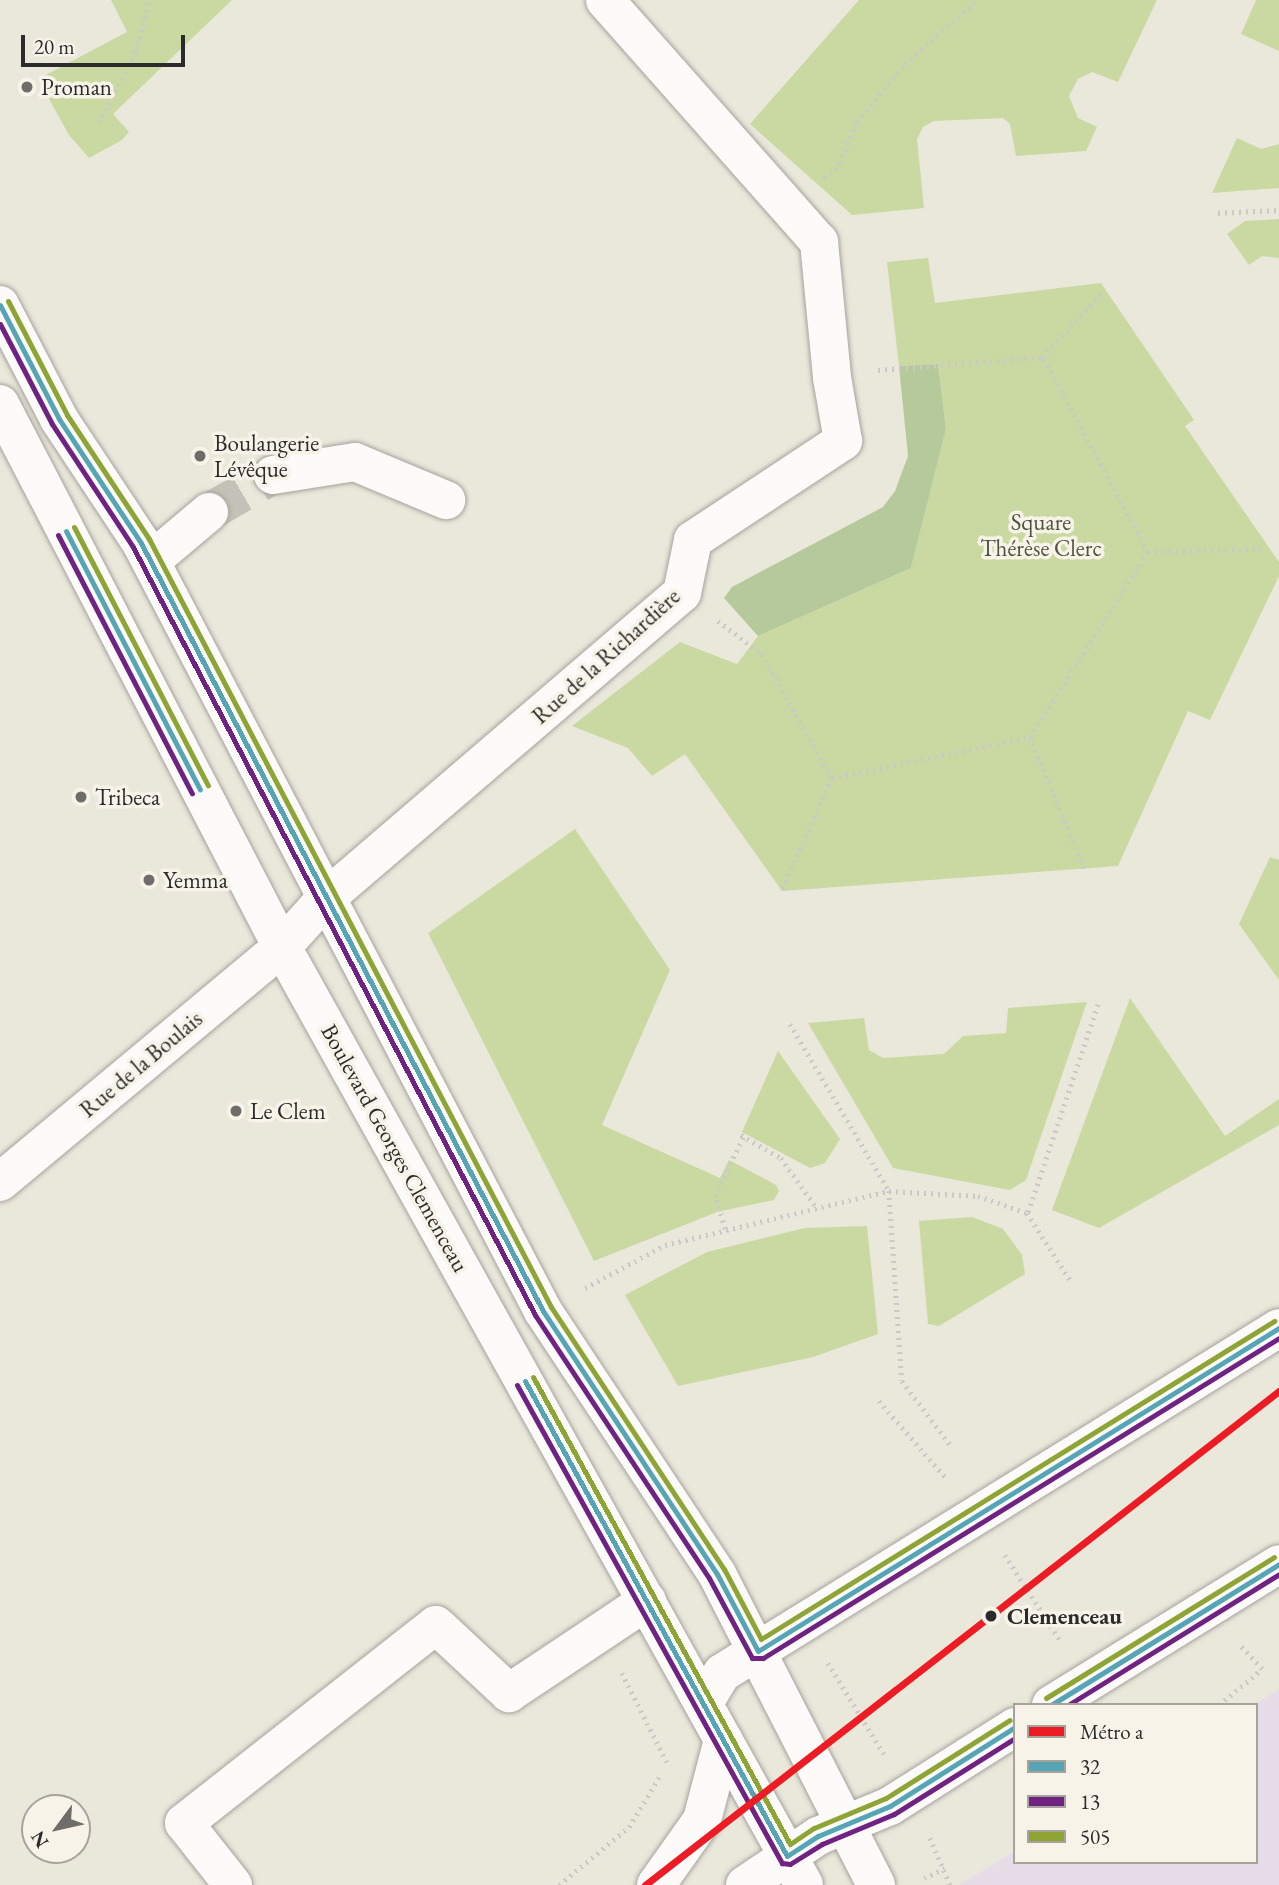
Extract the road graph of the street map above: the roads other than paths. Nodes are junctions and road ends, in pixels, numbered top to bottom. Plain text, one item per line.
1 (605, 0) edge
2 (0, 306) edge
3 (0, 404) edge
4 (273, 475) tunnel mouth
5 (446, 500) dead end
6 (209, 512) tunnel mouth
7 (151, 561) junction
8 (325, 899) junction
9 (282, 947) junction
10 (0, 1182) edge
11 (1279, 1328) edge
12 (1279, 1564) edge
13 (647, 1601) junction
14 (758, 1651) junction
15 (704, 1703) junction
16 (1054, 1703) edge
17 (1013, 1728) edge
18 (723, 1740) junction
19 (846, 1827) junction
20 (795, 1870) edge
21 (233, 1885) edge
22 (656, 1885) edge
23 (745, 1885) edge
24 (876, 1885) edge

1 - 8 main road, Rue de la Richardière
2 - 7 main road
3 - 9 main road, Boulevard Georges Clemenceau
4 - 5 main road
6 - 7 main road
7 - 8 main road
8 - 9 main road, Rue de la Richardière
8 - 14 main road
9 - 10 main road, Rue de la Boulais
9 - 13 main road, Boulevard Georges Clemenceau
11 - 14 main road
12 - 16 main road
13 - 15 main road, Boulevard Georges Clemenceau
13 - 21 main road
14 - 15 main road
14 - 19 main road
15 - 18 main road, Boulevard Georges Clemenceau
17 - 19 main road
18 - 20 main road, Boulevard Georges Clemenceau
18 - 22 main road
19 - 20 main road
19 - 24 main road
20 - 23 main road

